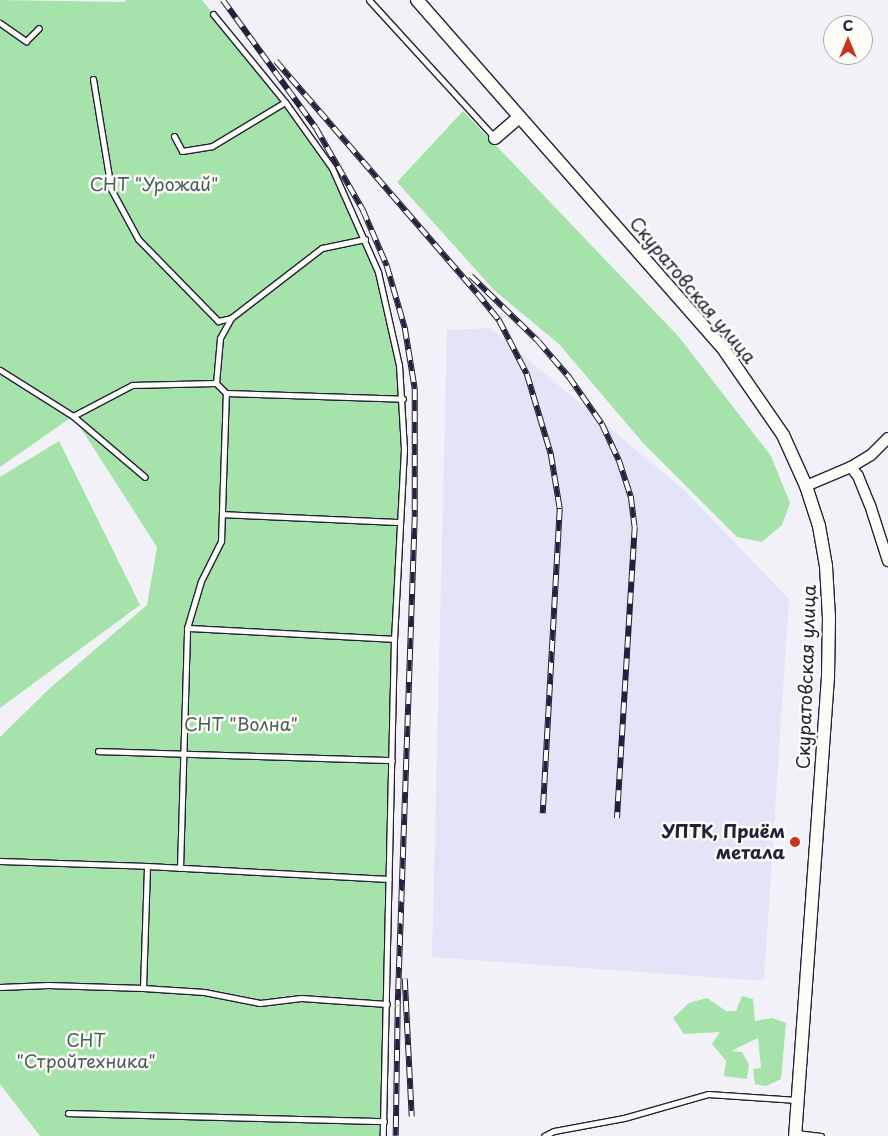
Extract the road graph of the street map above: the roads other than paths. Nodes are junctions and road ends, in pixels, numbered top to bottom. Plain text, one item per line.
1 (369, 0) edge
2 (417, 0) edge
3 (213, 14) dead end
4 (0, 24) edge
5 (39, 28) dead end
6 (93, 79) dead end
7 (285, 102) junction
8 (519, 116) junction
9 (174, 136) dead end
10 (495, 138) joint
11 (365, 239) junction
12 (231, 318) junction
13 (0, 370) edge
14 (216, 383) junction
15 (226, 393) junction
16 (402, 399) junction
17 (73, 416) junction
18 (888, 438) edge
19 (851, 468) junction
20 (145, 477) dead end
21 (806, 486) junction
22 (222, 514) junction
23 (400, 522) junction
24 (888, 561) edge
25 (187, 628) junction
26 (394, 639) junction
27 (98, 751) dead end
28 (182, 754) junction
29 (392, 760) junction
30 (0, 861) edge
31 (147, 866) junction
32 (180, 868) junction
33 (389, 879) junction
34 (0, 987) edge
35 (143, 988) junction
36 (387, 1004) junction
37 (798, 1100) junction
38 (68, 1113) dead end
39 (384, 1121) junction
40 (795, 1134) edge
41 (383, 1136) edge
42 (544, 1136) edge
43 (822, 1136) edge

1 - 10 lane
2 - 8 street, Скуратовская улица
3 - 7 lane
4 - 5 lane
6 - 12 lane
7 - 9 lane
7 - 11 lane
8 - 10 street
8 - 21 street, Скуратовская улица
11 - 12 lane
11 - 16 lane
12 - 14 lane
13 - 17 lane
14 - 15 lane
14 - 17 lane
15 - 16 lane
15 - 22 lane
16 - 23 lane
17 - 20 lane
18 - 19 street
19 - 21 street
19 - 24 street
21 - 37 street, Скуратовская улица
22 - 23 lane
22 - 25 lane
23 - 26 lane
25 - 26 lane
25 - 28 lane
26 - 29 lane
27 - 28 lane
28 - 29 lane
28 - 32 lane
29 - 33 lane
30 - 31 lane
31 - 32 lane
31 - 35 lane
32 - 33 lane
33 - 36 lane
34 - 35 lane
35 - 36 lane
36 - 39 lane
37 - 40 street, Скуратовская улица
37 - 42 lane
38 - 39 lane
39 - 41 lane
40 - 43 lane

